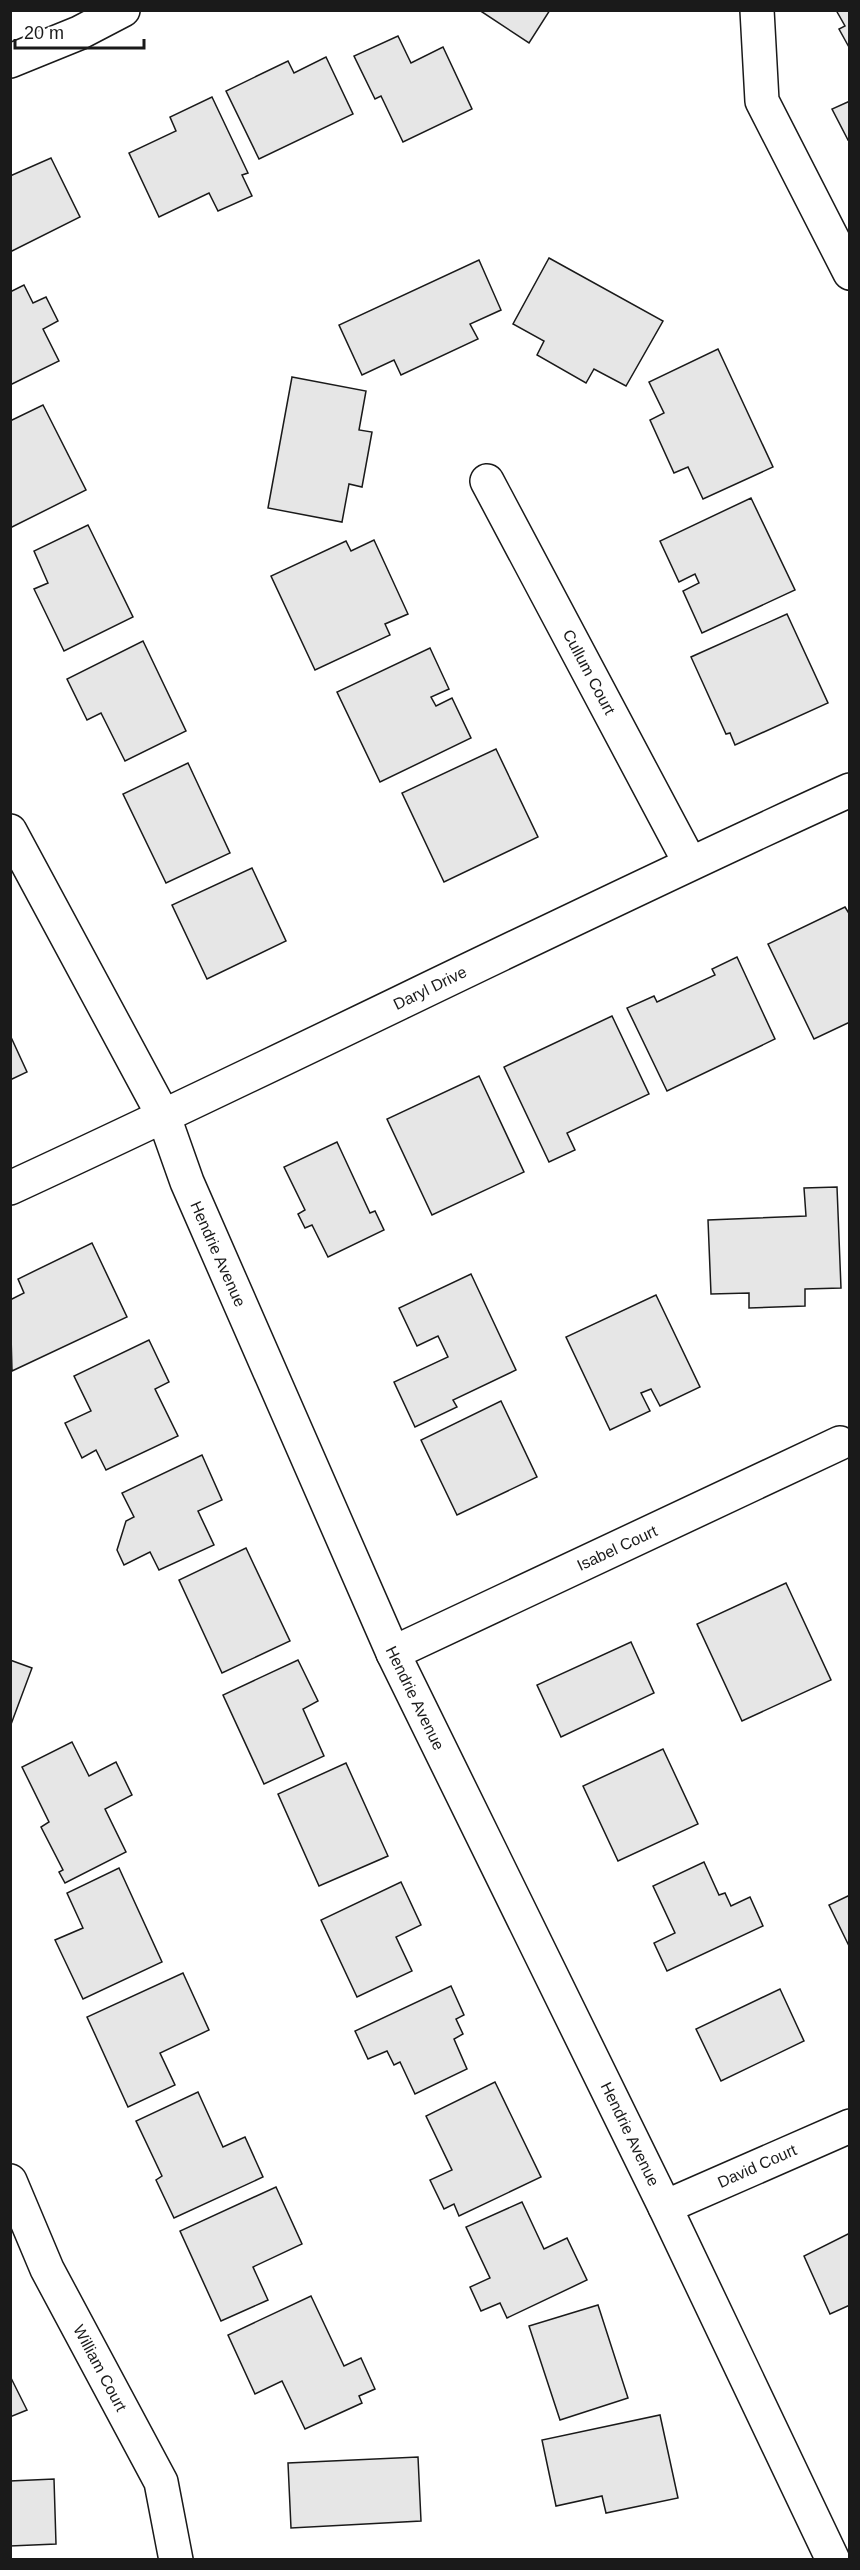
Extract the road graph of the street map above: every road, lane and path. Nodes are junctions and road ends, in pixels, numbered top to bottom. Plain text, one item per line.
1 (123, 10) edge
2 (757, 10) edge
3 (10, 61) edge
4 (849, 273) edge
5 (488, 481) dead end
6 (849, 790) edge
7 (10, 831) edge
8 (690, 862) junction
9 (164, 1117) junction
10 (10, 1188) edge
11 (840, 1443) dead end
12 (393, 1653) junction
13 (849, 2126) edge
14 (10, 2181) edge
15 (665, 2207) junction
16 (176, 2559) edge
17 (833, 2559) edge

1 - 3 street
2 - 4 street
5 - 8 street, Cullum Court
6 - 8 street, Daryl Drive
7 - 9 street, Hendrie Avenue
8 - 9 street, Daryl Drive
9 - 10 street, Daryl Drive
9 - 12 street, Hendrie Avenue
11 - 12 street, Isabel Court
12 - 15 street, Hendrie Avenue
13 - 15 street, David Court
14 - 16 street, William Court
15 - 17 street, Hendrie Avenue

